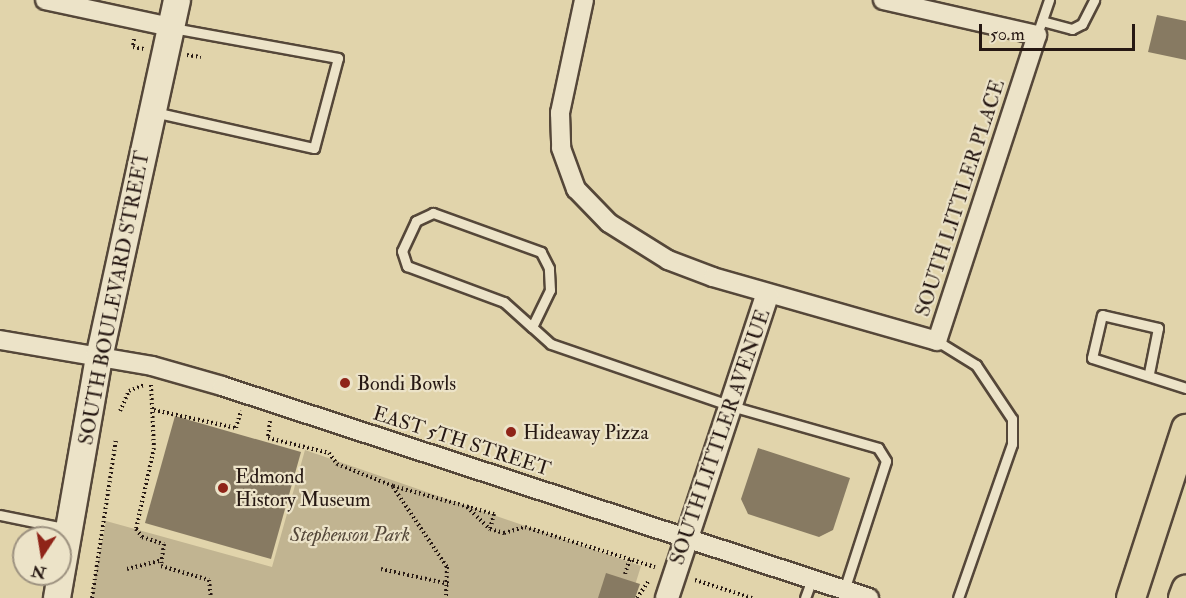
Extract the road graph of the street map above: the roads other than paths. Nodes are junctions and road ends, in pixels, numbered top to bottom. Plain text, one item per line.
1 (45, 0) edge
2 (177, 0) edge
3 (584, 0) edge
4 (883, 0) edge
5 (1049, 0) edge
6 (1094, 0) edge
7 (913, 3) edge
8 (171, 27) junction
9 (1040, 28) junction
10 (152, 111) junction
11 (767, 296) junction
12 (532, 327) junction
13 (0, 340) edge
14 (937, 341) junction
15 (99, 358) junction
16 (1149, 373) junction
17 (1186, 388) edge
18 (731, 406) junction
19 (1186, 429) edge
20 (0, 515) edge
21 (54, 526) edge
22 (70, 526) edge
23 (687, 538) junction
24 (812, 579) junction
25 (844, 590) junction
26 (1186, 590) edge
27 (667, 598) edge
28 (805, 598) edge
29 (869, 598) edge
30 (958, 598) edge
31 (1131, 598) edge
32 (1184, 598) edge

1 - 8 street
2 - 8 main road, SOUTH BOULEVARD STREET
3 - 11 street, SOUTH LITTLER AVENUE
4 - 7 street
5 - 9 lane
6 - 9 lane
7 - 9 street
8 - 10 main road, SOUTH BOULEVARD STREET
8 - 10 lane
9 - 14 street, SOUTH LITTLER PLACE
10 - 15 main road, SOUTH BOULEVARD STREET
11 - 14 street
11 - 18 street, SOUTH LITTLER AVENUE
12 - 12 lane
12 - 18 lane
13 - 15 street, EAST 5TH STREET
14 - 30 lane
15 - 22 main road, SOUTH BOULEVARD STREET
15 - 23 street, EAST 5TH STREET
16 - 16 lane
16 - 17 lane
18 - 23 street, SOUTH LITTLER AVENUE
18 - 25 lane
19 - 31 main road
20 - 21 lane
23 - 24 street, EAST 5TH STREET
23 - 27 street, SOUTH LITTLER AVENUE
24 - 25 street, EAST 5TH STREET
24 - 28 lane
25 - 29 street, EAST 5TH STREET
26 - 32 main road

